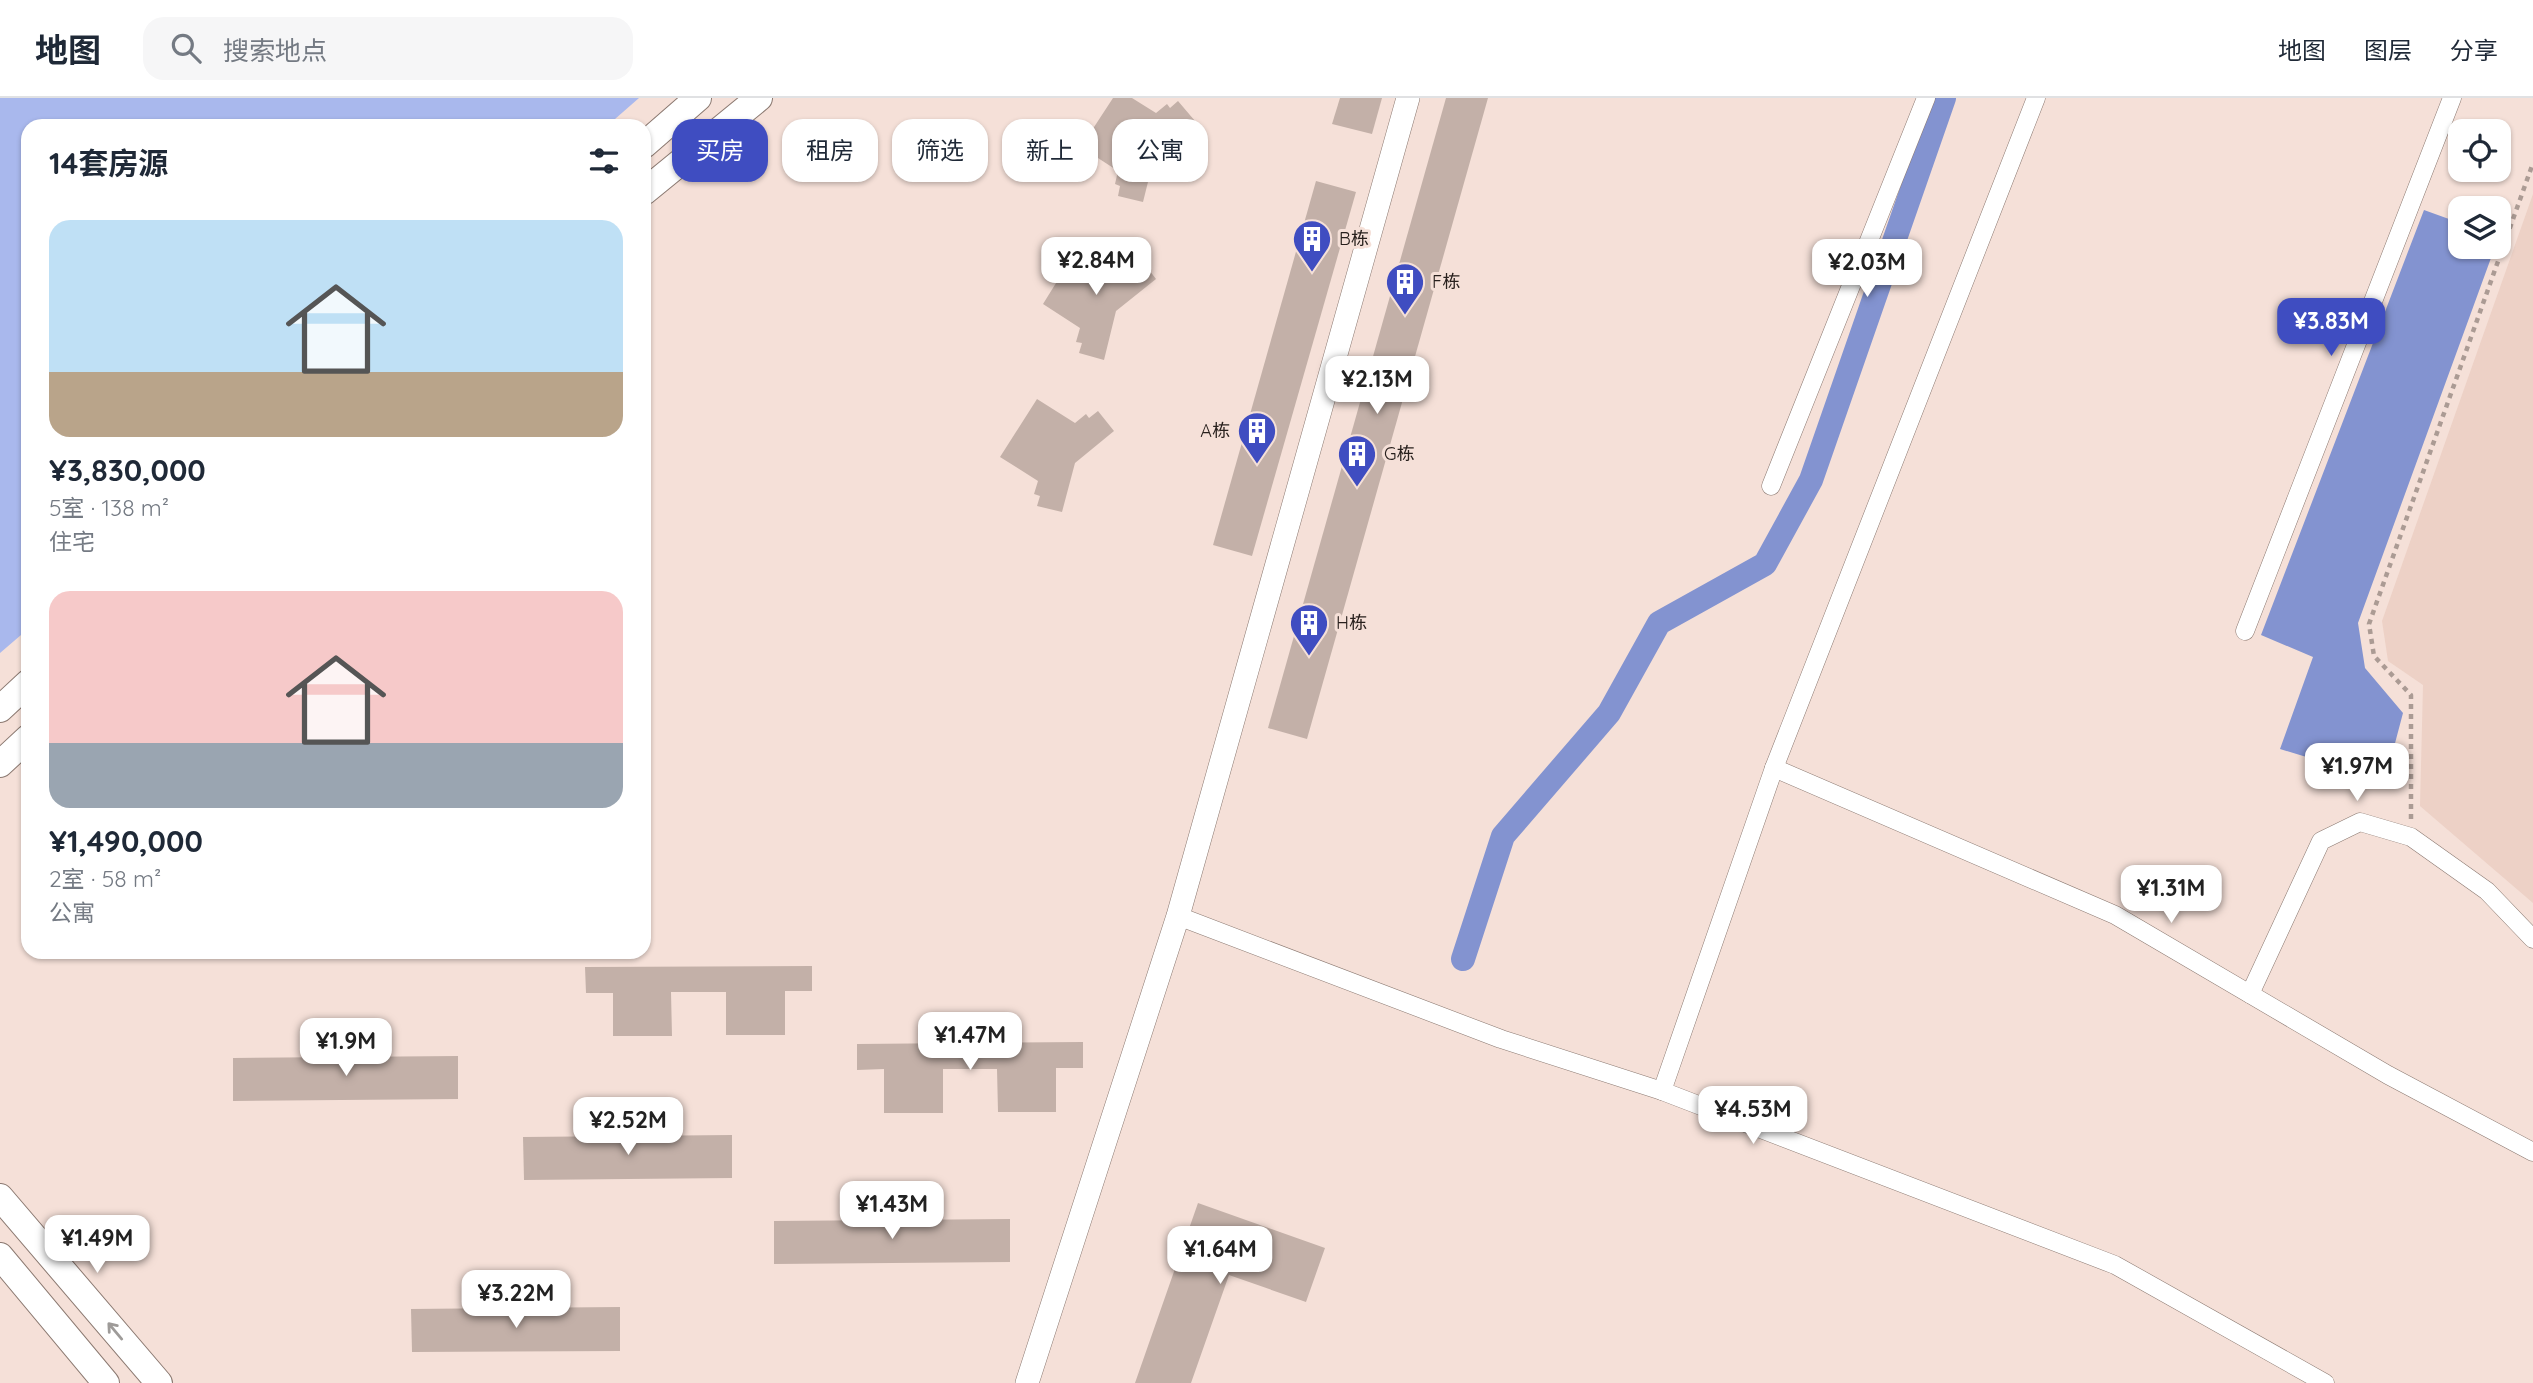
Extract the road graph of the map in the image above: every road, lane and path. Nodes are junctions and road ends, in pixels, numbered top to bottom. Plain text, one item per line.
1 (698, 98) edge
2 (759, 98) edge
3 (1408, 98) edge
4 (1926, 98) edge
5 (2036, 98) edge
6 (2452, 98) edge
7 (651, 139) edge
8 (2533, 163) edge
9 (651, 186) edge
10 (1771, 486) dead end
11 (2245, 631) dead end
12 (21, 690) edge
13 (0, 709) edge
14 (21, 744) edge
15 (0, 764) edge
16 (1774, 768) junction
17 (2411, 837) junction
18 (1178, 916) junction
19 (2533, 939) edge
20 (2250, 994) junction
21 (1662, 1091) junction
22 (2533, 1152) edge
23 (0, 1197) edge
24 (0, 1256) edge
25 (106, 1383) edge
26 (159, 1383) edge
27 (1027, 1383) edge
28 (2325, 1383) edge

1 - 7 main road
2 - 9 main road
3 - 18 street
4 - 10 street
5 - 16 street
6 - 11 street
8 - 17 path
12 - 13 main road
14 - 15 main road
16 - 20 street
16 - 21 street
17 - 19 street
17 - 20 street
18 - 21 street
18 - 27 street
20 - 22 street
21 - 28 street
26 -> 23 main road
24 - 25 main road

